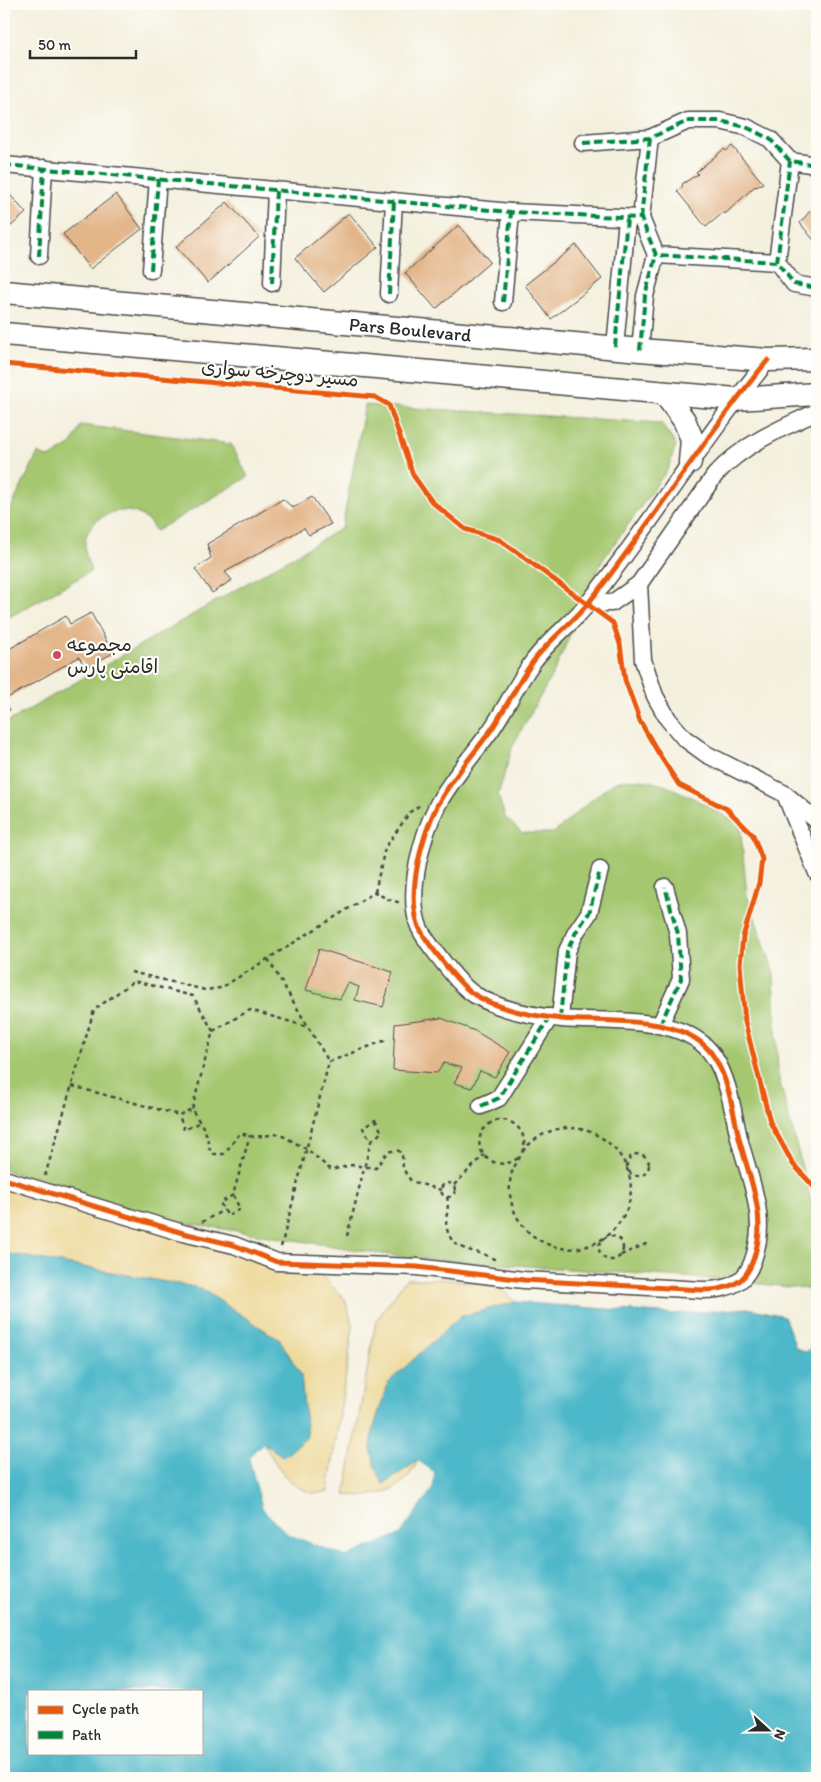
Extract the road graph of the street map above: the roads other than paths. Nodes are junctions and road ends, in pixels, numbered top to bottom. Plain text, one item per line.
1 (650, 138) junction
2 (583, 143) dead end
3 (790, 161) junction
4 (4, 164) edge
5 (817, 165) edge
6 (44, 168) junction
7 (158, 179) junction
8 (276, 190) junction
9 (394, 201) junction
10 (511, 212) junction
11 (634, 218) junction
12 (656, 255) junction
13 (38, 256) dead end
14 (777, 262) junction
15 (151, 270) dead end
16 (272, 283) dead end
17 (817, 288) edge
18 (4, 292) edge
19 (389, 294) dead end
20 (503, 302) dead end
21 (4, 334) edge
22 (615, 347) junction
23 (640, 350) junction
24 (817, 359) edge
25 (768, 360) junction
26 (664, 392) junction
27 (817, 394) edge
28 (736, 398) junction
29 (817, 412) edge
30 (690, 462) junction
31 (639, 584) junction
32 (588, 603) junction
33 (785, 794) junction
34 (817, 821) edge
35 (600, 870) dead end
36 (817, 873) edge
37 (665, 888) dead end
38 (555, 1018) junction
39 (660, 1025) junction
40 (481, 1106) dead end
41 (4, 1179) edge

1 - 2 street
1 - 3 street
1 - 11 street
3 - 5 street
3 - 14 street
4 - 6 street
6 - 7 street
6 - 13 street
7 - 8 street
7 - 15 street
8 - 9 street
8 - 16 street
9 - 10 street
9 - 19 street
10 - 11 street
10 - 20 street
11 - 12 street
11 - 22 street
12 - 14 street
12 - 23 street
14 - 17 street
18 - 22 main road, Pars Boulevard
21 - 26 main road
22 - 23 main road, Pars Boulevard
23 - 25 main road, Pars Boulevard
24 - 25 main road, Pars Boulevard
25 - 28 street
26 - 28 main road
26 - 30 main road
27 - 28 main road
28 - 30 street
29 - 31 street
30 - 32 street
31 - 32 street
31 - 33 street
32 - 38 street
33 - 34 street
33 - 36 street
35 - 38 street
37 - 39 street
38 - 39 street
38 - 40 street
39 - 41 street

